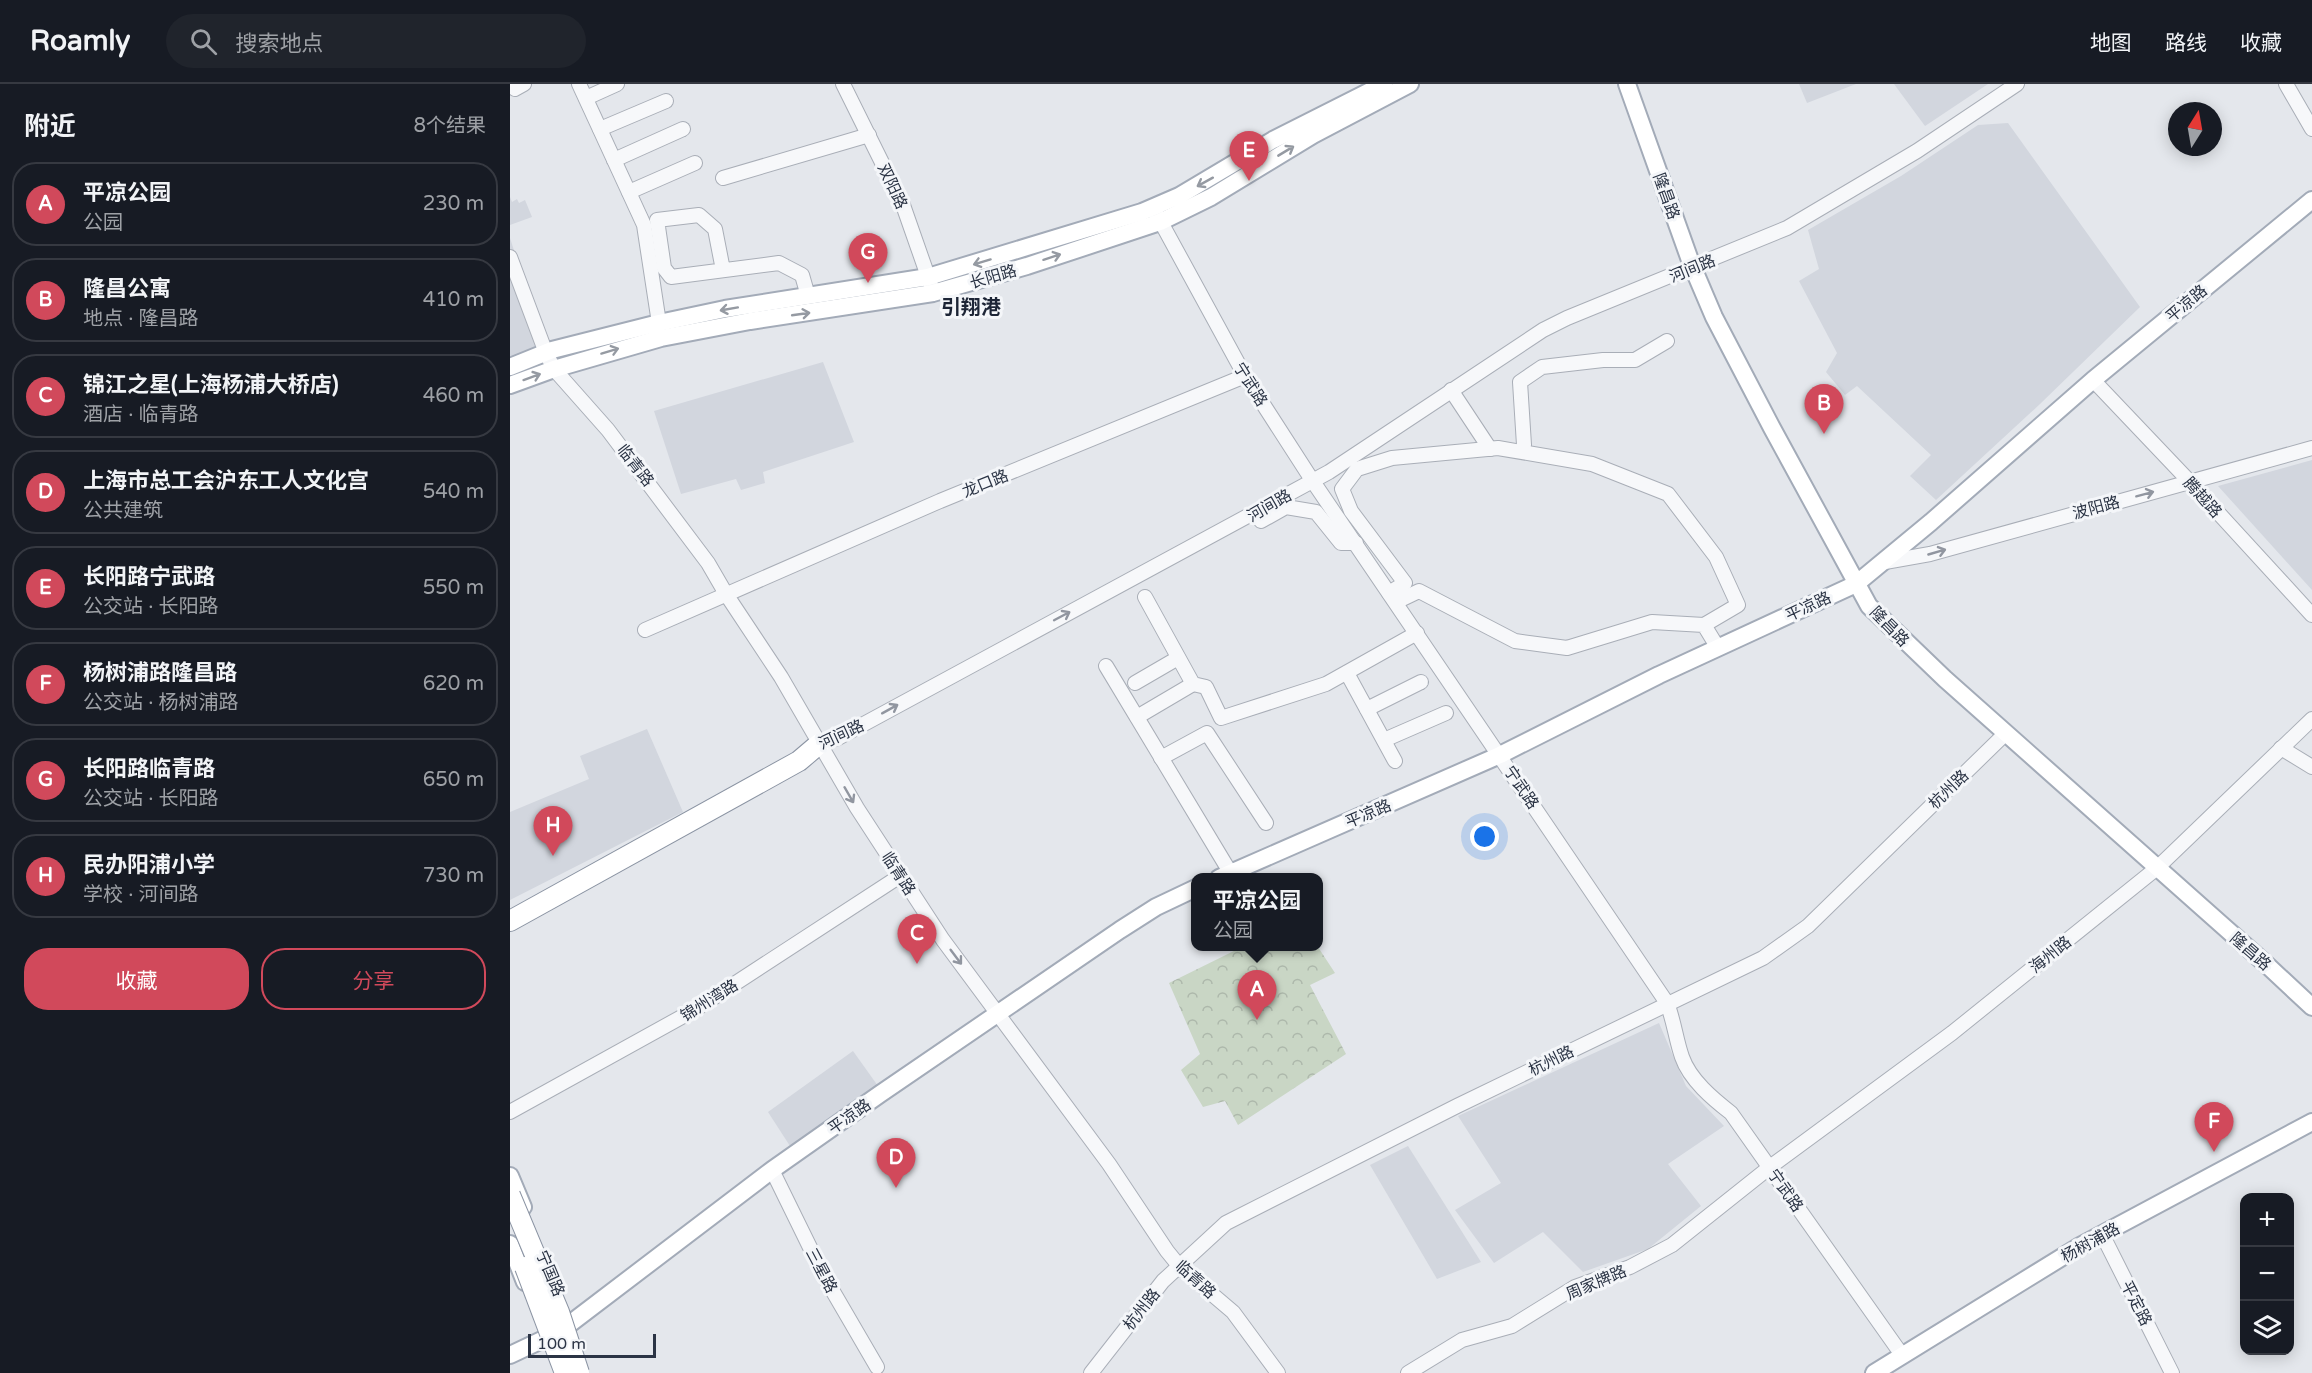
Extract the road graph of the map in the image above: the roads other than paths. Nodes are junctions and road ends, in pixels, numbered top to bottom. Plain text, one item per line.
1 (513, 84) edge
2 (524, 84) edge
3 (579, 84) edge
4 (617, 84) edge
5 (843, 84) edge
6 (1385, 84) edge
7 (1410, 84) edge
8 (1627, 84) edge
9 (2017, 84) edge
10 (2286, 84) edge
11 (586, 98) junction
12 (666, 101) dead end
13 (600, 129) junction
14 (682, 129) dead end
15 (2312, 129) edge
16 (869, 135) junction
17 (614, 160) junction
18 (696, 163) dead end
19 (723, 178) dead end
20 (629, 192) junction
21 (2312, 200) edge
22 (1157, 214) junction
23 (510, 257) edge
24 (1693, 268) junction
25 (723, 270) junction
26 (931, 285) junction
27 (808, 296) junction
28 (659, 323) junction
29 (1667, 341) dead end
30 (546, 353) junction
31 (510, 367) edge
32 (554, 369) junction
33 (1245, 376) junction
34 (2093, 380) junction
35 (510, 385) edge
36 (1451, 390) junction
37 (1524, 445) dead end
38 (2312, 448) edge
39 (1491, 449) junction
40 (1312, 480) junction
41 (2190, 482) junction
42 (1255, 513) junction
43 (1356, 543) junction
44 (1881, 564) junction
45 (1856, 584) junction
46 (726, 594) junction
47 (1145, 597) dead end
48 (1393, 598) junction
49 (2312, 615) edge
50 (1704, 625) junction
51 (645, 630) dead end
52 (1417, 633) junction
53 (1718, 648) junction
54 (1178, 658) junction
55 (1106, 666) dead end
56 (1347, 672) junction
57 (1421, 682) dead end
58 (1135, 684) dead end
59 (1193, 684) junction
60 (1367, 709) junction
61 (1446, 713) dead end
62 (1137, 717) junction
63 (2312, 719) edge
64 (2006, 733) junction
65 (1384, 740) junction
66 (819, 744) junction
67 (2280, 748) junction
68 (1500, 755) junction
69 (1161, 758) junction
70 (1395, 760) dead end
71 (2312, 767) edge
72 (1266, 823) dead end
73 (2157, 868) junction
74 (1223, 873) edge
75 (1229, 873) edge
76 (900, 876) junction
77 (1191, 890) edge
78 (510, 910) edge
79 (510, 921) edge
80 (1667, 1003) junction
81 (2312, 1007) edge
82 (998, 1013) junction
83 (510, 1112) edge
84 (2312, 1122) edge
85 (1770, 1167) junction
86 (772, 1170) junction
87 (510, 1176) edge
88 (510, 1195) edge
89 (510, 1228) edge
90 (2102, 1234) junction
91 (510, 1244) edge
92 (1180, 1267) junction
93 (571, 1323) junction
94 (546, 1338) junction
95 (510, 1355) edge
96 (1902, 1355) junction
97 (877, 1366) dead end
98 (556, 1373) edge
99 (565, 1373) edge
100 (579, 1373) edge
101 (587, 1373) edge
102 (1091, 1373) edge
103 (1278, 1373) edge
104 (1408, 1373) edge
105 (1874, 1373) edge
106 (2172, 1373) edge

1 - 2 street
3 - 11 street
4 - 11 street
5 - 16 street, 双阳路
6 -> 22 main road, 长阳路
22 -> 7 main road, 长阳路
8 - 24 main road, 隆昌路
9 - 24 street, 河间路
10 - 15 street
11 - 13 street
12 - 13 street
13 - 17 street
14 - 17 street
16 - 19 street
16 - 26 street, 双阳路
17 - 20 street
18 - 20 street
20 - 28 street
21 - 34 main road, 平凉路
22 - 26 main road, 长阳路
22 - 33 street, 宁武路
23 - 30 street, 临青路
24 - 36 street, 河间路
24 - 45 main road, 隆昌路
25 - 25 street
25 - 27 street
26 - 27 main road, 长阳路
32 -> 26 main road, 长阳路
27 -> 28 main road, 长阳路
28 - 30 main road, 长阳路
29 - 37 street
30 - 31 main road, 长阳路
30 - 32 street, 临青路
35 -> 32 main road, 长阳路
32 - 46 street, 临青路
33 - 40 street, 宁武路
33 - 46 street, 龙口路
34 - 41 street, 腾越路
34 - 44 main road, 平凉路
36 - 39 street
36 - 40 street, 河间路
38 - 41 street, 波阳路
39 - 48 street
39 - 50 street
40 - 42 street, 河间路
40 - 43 street, 宁武路
44 -> 41 street, 波阳路
41 - 49 street, 腾越路
42 - 43 street
66 -> 42 street, 河间路
43 - 48 street, 宁武路
44 - 45 main road, 平凉路
45 - 53 main road, 平凉路
45 - 64 main road, 隆昌路
46 - 51 street, 龙口路
46 - 66 street, 临青路
47 - 54 street
48 - 50 street
48 - 52 street, 宁武路
50 - 53 street
52 - 56 street
52 - 68 street, 宁武路
53 - 68 main road, 平凉路
54 - 58 street
54 - 59 street
55 - 62 street
56 - 59 street
56 - 60 street
57 - 60 street
59 - 62 street
60 - 65 street
61 - 65 street
62 - 69 street
63 - 67 street, 海州路
64 - 73 main road, 隆昌路
64 - 80 street, 杭州路
65 - 70 street
66 -> 76 street, 临青路
66 - 78 street, 河间路
66 - 79 highway
67 - 71 street
67 - 73 street, 海州路
68 - 75 main road, 平凉路
68 - 80 street, 宁武路
69 - 72 street
69 - 74 street
73 - 81 main road, 隆昌路
73 - 85 street, 海州路
76 -> 82 street, 临青路
76 - 83 street, 锦州湾路
77 - 82 main road, 平凉路
80 - 85 street, 宁武路
80 - 92 street, 杭州路
82 - 86 main road, 平凉路
82 - 92 street, 临青路
84 - 90 main road, 杨树浦路
85 - 96 street, 宁武路
85 - 104 street, 周家牌路
86 - 93 main road, 平凉路
86 - 97 street, 三星路
87 - 93 main road, 宁国路
88 - 100 highway, bridge
89 - 99 highway, bridge
90 - 96 main road, 杨树浦路
90 - 106 street, 平定路
91 - 94 main road, 宁国路
92 - 102 street, 杭州路
92 - 103 street, 临青路
93 - 94 main road, 平凉路
93 - 101 main road, 宁国路
94 - 95 main road, 平凉路
94 - 98 main road, 宁国路
96 - 105 main road, 杨树浦路

